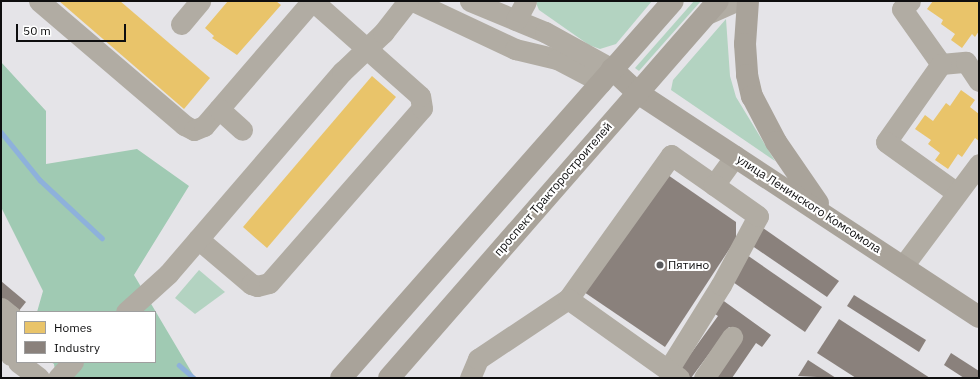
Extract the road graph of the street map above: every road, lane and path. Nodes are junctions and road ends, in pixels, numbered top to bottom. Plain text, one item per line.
1 (39, 1) edge
2 (200, 1) edge
3 (313, 1) edge
4 (408, 1) edge
5 (413, 1) edge
6 (470, 1) edge
7 (526, 1) edge
8 (673, 1) edge
9 (736, 1) edge
10 (748, 1) edge
11 (910, 1) edge
12 (712, 7) edge
13 (516, 20) junction
14 (181, 24) dead end
15 (367, 48) junction
16 (941, 64) junction
17 (976, 69) edge
18 (607, 76) junction
19 (638, 92) junction
20 (219, 109) junction
21 (242, 130) dead end
22 (735, 156) junction
23 (979, 164) edge
24 (714, 185) junction
25 (957, 193) junction
26 (828, 216) junction
27 (198, 239) junction
28 (903, 266) junction
29 (568, 299) junction
30 (1, 308) edge
31 (127, 311) edge
32 (979, 317) edge
33 (732, 337) dead end
34 (11, 357) edge
35 (19, 363) edge
36 (72, 363) edge
37 (675, 375) edge
38 (39, 378) edge
39 (58, 378) edge
40 (341, 378) edge
41 (389, 378) edge
42 (470, 378) edge
43 (704, 378) edge

1 - 20 street
2 - 14 street
3 - 15 street
3 - 20 street
4 - 15 street
5 - 18 street
6 - 13 street
7 - 13 street
8 - 18 main road
9 - 12 street
10 - 26 main road
11 - 16 street
12 - 19 main road, проспект Тракторостроителей
13 - 18 street
15 - 27 street
15 - 27 street
16 - 17 street
16 - 25 street
18 - 19 main road, улица Ленинского Комсомола
18 - 40 main road
19 - 22 main road, улица Ленинского Комсомола
19 - 41 main road, проспект Тракторостроителей
20 - 21 street
22 - 24 street
22 - 26 main road, улица Ленинского Комсомола
23 - 25 street
24 - 29 street
24 - 37 street
25 - 28 street
26 - 28 main road, улица Ленинского Комсомола
27 - 31 street
28 - 32 main road, улица Ленинского Комсомола
29 - 37 street
29 - 42 street
30 - 34 street
33 - 43 street
35 - 38 street
36 - 39 street

